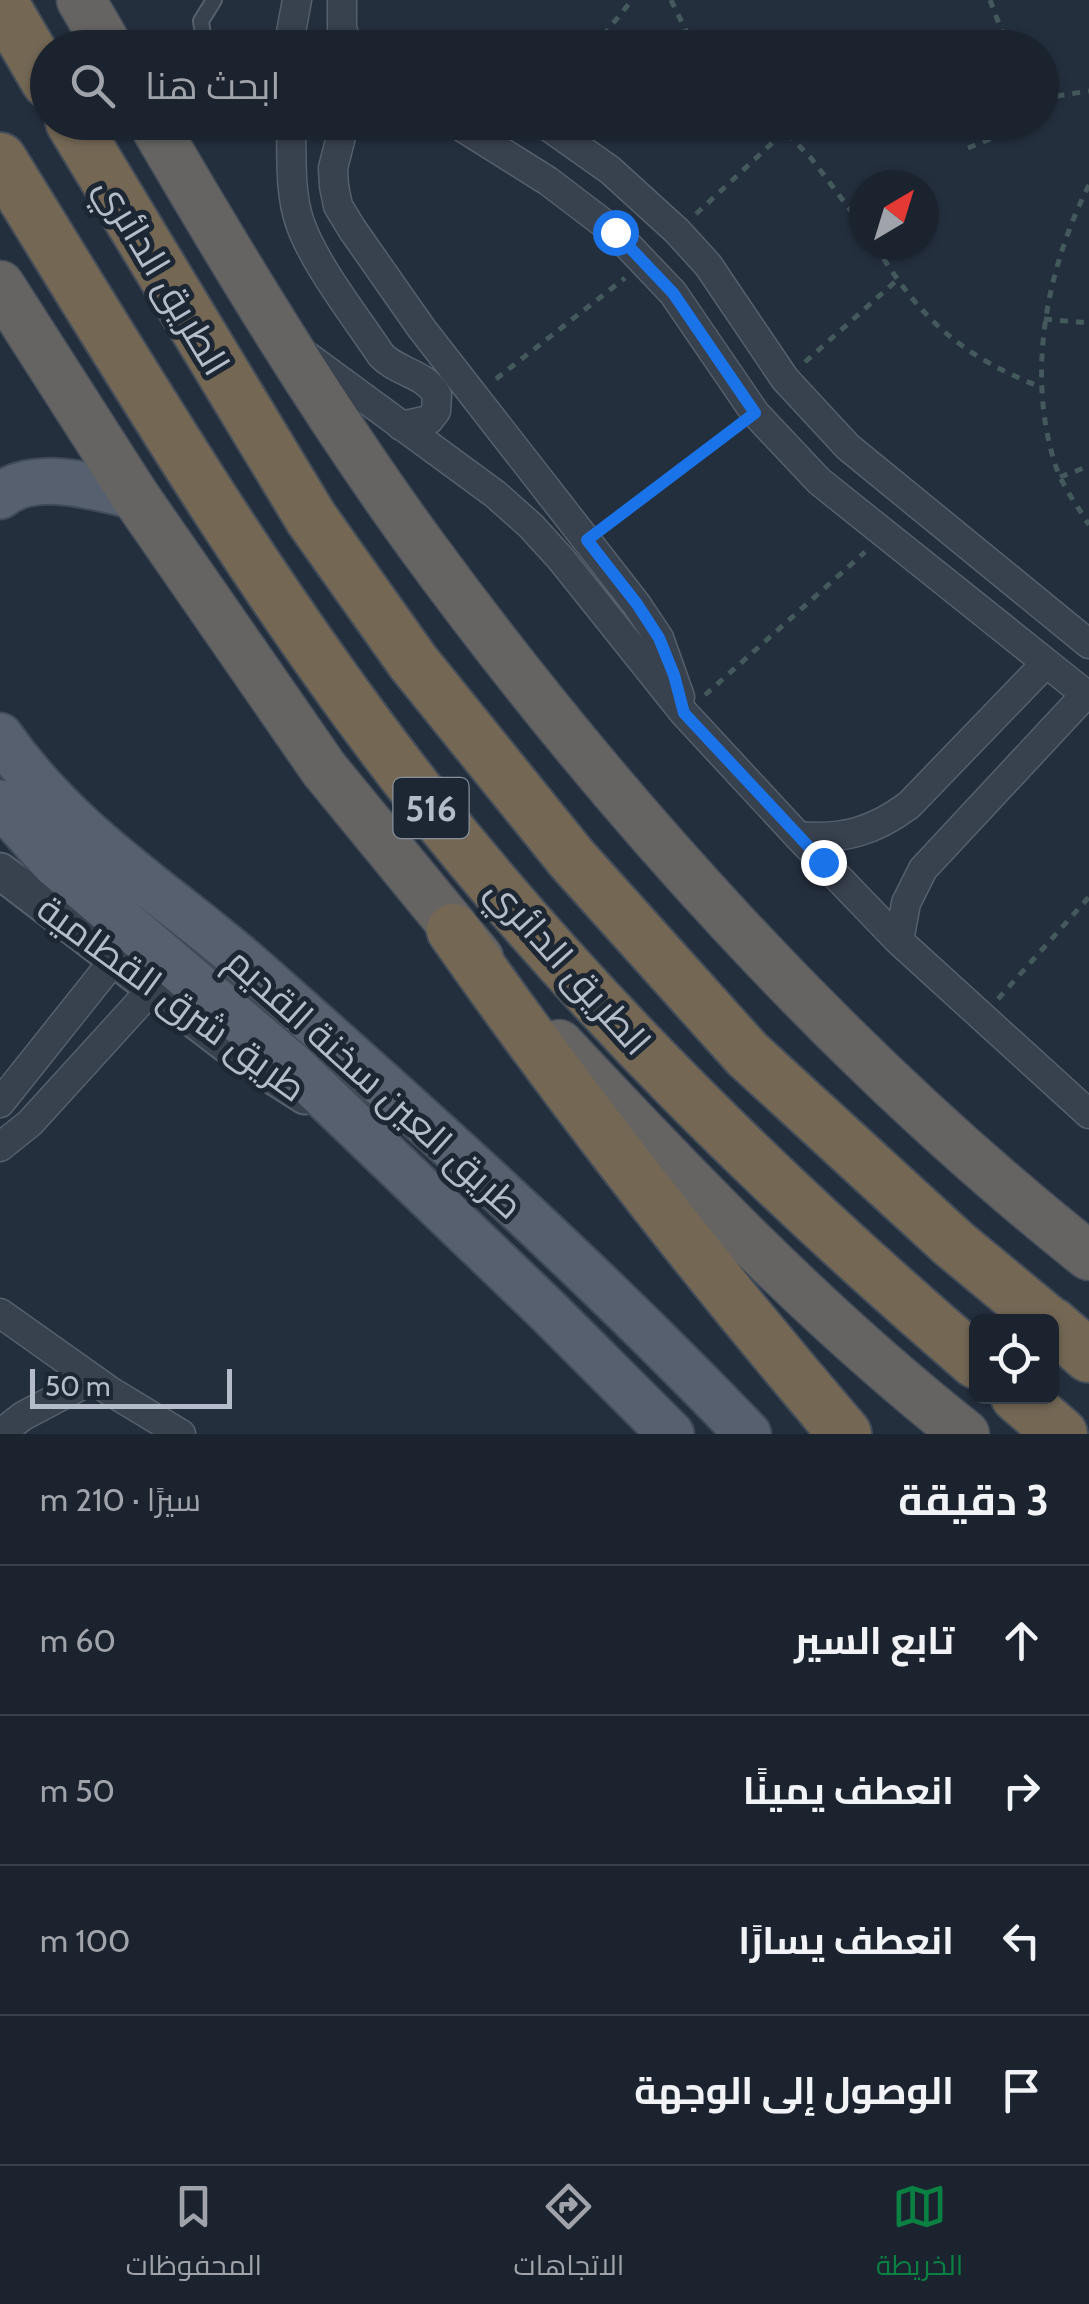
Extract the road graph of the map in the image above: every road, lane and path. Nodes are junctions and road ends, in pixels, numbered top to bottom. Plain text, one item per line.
1 (0, 0) edge
2 (81, 0) edge
3 (214, 0) edge
4 (297, 0) edge
5 (342, 0) edge
6 (632, 0) edge
7 (671, 0) edge
8 (990, 0) edge
9 (98, 30) edge
10 (203, 30) edge
11 (291, 30) edge
12 (343, 30) edge
13 (608, 30) edge
14 (686, 30) edge
15 (1001, 30) edge
16 (30, 51) edge
17 (1089, 92) edge
18 (1059, 96) edge
19 (83, 140) edge
20 (163, 140) edge
21 (292, 140) edge
22 (340, 140) edge
23 (482, 140) edge
24 (568, 140) edge
25 (775, 140) edge
26 (793, 140) edge
27 (988, 140) edge
28 (968, 148) dead end
29 (0, 159) edge
30 (334, 168) junction
31 (1089, 185) edge
32 (849, 207) edge
33 (678, 231) junction
34 (884, 260) edge
35 (645, 262) junction
36 (896, 281) junction
37 (0, 286) edge
38 (1044, 319) junction
39 (1089, 323) edge
40 (287, 342) junction
41 (785, 379) junction
42 (1042, 388) junction
43 (474, 396) junction
44 (755, 413) junction
45 (401, 426) junction
46 (1089, 466) edge
47 (1060, 478) junction
48 (0, 496) edge
49 (135, 496) junction
50 (1089, 525) edge
51 (885, 535) junction
52 (587, 540) junction
53 (1086, 637) edge
54 (1046, 662) junction
55 (1088, 695) edge
56 (684, 713) junction
57 (0, 736) edge
58 (0, 803) edge
59 (798, 836) junction
60 (0, 872) edge
61 (1089, 896) edge
62 (453, 930) junction
63 (899, 941) junction
64 (114, 960) junction
65 (152, 988) junction
66 (980, 1018) junction
67 (0, 1103) edge
68 (1089, 1114) edge
69 (348, 1118) junction
70 (0, 1147) edge
71 (1089, 1256) edge
72 (0, 1312) edge
73 (1039, 1314) edge
74 (1059, 1331) edge
75 (969, 1356) edge
76 (1089, 1356) edge
77 (92, 1379) junction
78 (1026, 1404) edge
79 (0, 1434) edge
80 (181, 1434) edge
81 (671, 1434) edge
82 (748, 1434) edge
83 (844, 1434) edge
84 (965, 1434) edge
85 (1060, 1434) edge

1 - 16 highway
2 - 9 highway
3 - 10 lane
4 - 11 street
5 - 12 street
6 - 13 path
7 - 14 path
8 - 15 path
17 - 18 path
19 - 73 highway, الطريق الدائري / 516
20 - 40 highway, الطريق الدائري
21 - 30 street
21 - 45 street
22 - 30 street
23 - 35 street
24 - 33 street
25 - 33 path
26 - 32 path
27 - 28 path
29 - 75 highway, الطريق الدائري / 516
30 - 43 street
31 - 38 path
33 - 41 street
34 - 36 path
35 - 43 path
35 - 44 street
36 - 41 path
36 - 42 path
37 - 49 highway, الطريق الدائري / 516
38 - 39 path
38 - 42 path
40 - 45 street
40 - 71 highway, الطريق الدائري
41 - 53 street
42 - 47 path
43 - 52 street
44 - 51 street
44 - 52 path
45 - 56 street
46 - 47 path
47 - 50 path
48 - 49 main road
49 - 62 highway, الطريق الدائري / 516
51 - 54 street
51 - 56 path
52 - 56 street
54 - 55 street
54 - 59 street
55 - 63 street
56 - 59 street
57 - 82 main road, طريق العين سخنة القديم
58 - 69 main road, طريق العين سخنة القديم
59 - 63 street
60 - 64 street, طريق شرق القطامية
61 - 66 path
62 - 83 highway
62 - 84 highway, الطريق الدائري / 516
63 - 66 street
64 - 65 street, طريق شرق القطامية
64 - 67 street
65 - 69 street, طريق شرق القطامية
65 - 70 street
66 - 68 street
69 - 81 main road, طريق العين سخنة القديم
72 - 77 street
74 - 76 highway, الطريق الدائري / 516
77 - 79 street
77 - 80 street
78 - 85 highway

